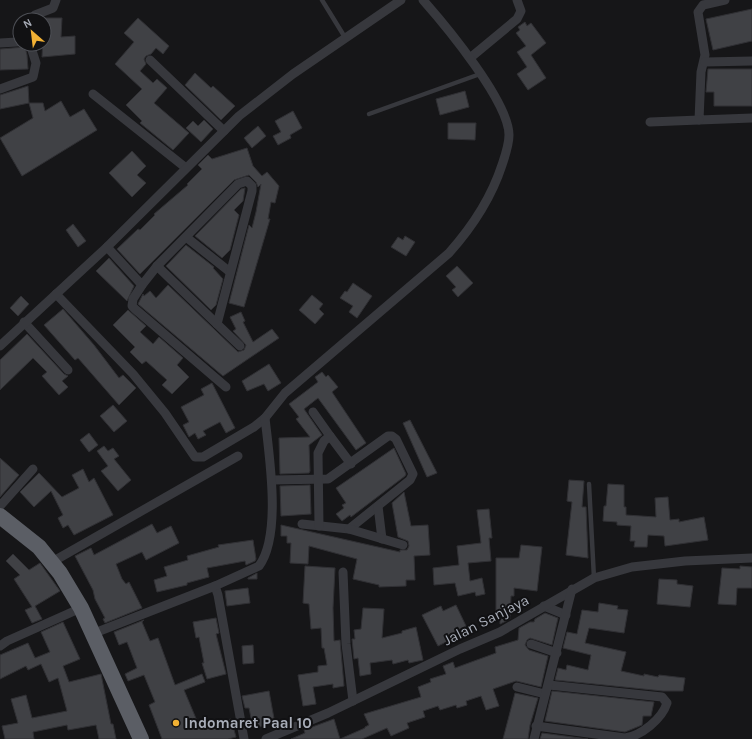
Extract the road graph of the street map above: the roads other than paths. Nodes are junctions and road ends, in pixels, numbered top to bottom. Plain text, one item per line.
1 (56, 0) edge
2 (322, 0) edge
3 (400, 0) edge
4 (423, 0) edge
5 (517, 0) edge
6 (725, 0) edge
7 (43, 12) edge
8 (346, 38) junction
9 (12, 42) edge
10 (0, 43) edge
11 (33, 52) edge
12 (752, 56) edge
13 (470, 58) junction
14 (150, 60) dead end
15 (736, 61) junction
16 (752, 61) edge
17 (705, 62) junction
18 (480, 74) junction
19 (0, 89) edge
20 (93, 94) dead end
21 (369, 114) dead end
22 (752, 118) edge
23 (699, 120) junction
24 (650, 122) dead end
25 (224, 131) junction
26 (186, 168) junction
27 (186, 238) junction
28 (107, 247) junction
29 (157, 266) junction
30 (230, 272) junction
31 (142, 285) junction
32 (56, 294) junction
33 (24, 322) junction
34 (217, 324) junction
35 (0, 346) edge
36 (240, 346) dead end
37 (68, 370) dead end
38 (226, 387) dead end
39 (313, 412) dead end
40 (265, 418) junction
41 (330, 436) junction
42 (238, 456) dead end
43 (351, 464) junction
44 (33, 469) dead end
45 (318, 479) junction
46 (272, 480) junction
47 (589, 484) dead end
48 (0, 506) edge
49 (378, 506) junction
50 (0, 516) edge
51 (302, 524) dead end
52 (319, 526) junction
53 (348, 529) junction
54 (382, 539) junction
55 (403, 545) dead end
56 (752, 558) edge
57 (52, 562) junction
58 (342, 572) dead end
59 (594, 578) junction
60 (214, 586) junction
61 (572, 589) junction
62 (544, 606) junction
63 (81, 608) junction
64 (566, 615) junction
65 (92, 634) junction
66 (531, 644) dead end
67 (0, 646) edge
68 (557, 653) junction
69 (517, 687) dead end
70 (547, 689) junction
71 (353, 701) junction
72 (536, 726) junction
73 (140, 739) edge
74 (244, 739) edge
75 (266, 739) edge
76 (534, 739) edge

1 - 7 street
2 - 8 lane
3 - 8 street
4 - 13 street
5 - 13 street
6 - 17 street
8 - 25 street
9 - 10 street
11 - 19 street
12 - 15 street
13 - 18 street
14 - 25 street
15 - 16 street
15 - 17 street
17 - 23 street
18 - 21 lane
18 - 40 street
20 - 26 street
22 - 23 street
23 - 24 street
25 - 26 street
26 - 28 street
27 - 29 street
27 - 30 street
27 - 30 street
28 - 31 street
28 - 32 street
29 - 31 street
29 - 34 street
30 - 34 street
31 - 38 street
32 - 33 street
32 - 40 street
33 - 35 street
33 - 37 street
34 - 36 street
39 - 41 street
40 - 46 street
41 - 43 street
41 - 45 street
42 - 57 street
43 - 45 street
43 - 49 street
44 - 48 street
45 - 46 street
45 - 52 street
46 - 60 street
47 - 59 lane
49 - 53 street
49 - 54 street
50 - 57 highway
51 - 52 street
52 - 53 street
53 - 54 street
54 - 55 street
56 - 59 street, Jalan Sanjaya
57 - 63 highway
58 - 71 street
59 - 61 street, Jalan Sanjaya
60 - 65 street
60 - 74 street
61 - 62 street, Jalan Sanjaya
61 - 64 street
62 - 64 street
62 - 71 street, Jalan Sanjaya
63 - 65 highway
63 - 67 street
64 - 68 street
65 - 73 highway
66 - 68 street
68 - 70 street
69 - 70 street
70 - 72 street
70 - 72 street
71 - 75 street, Jalan Sanjaya
72 - 76 street

